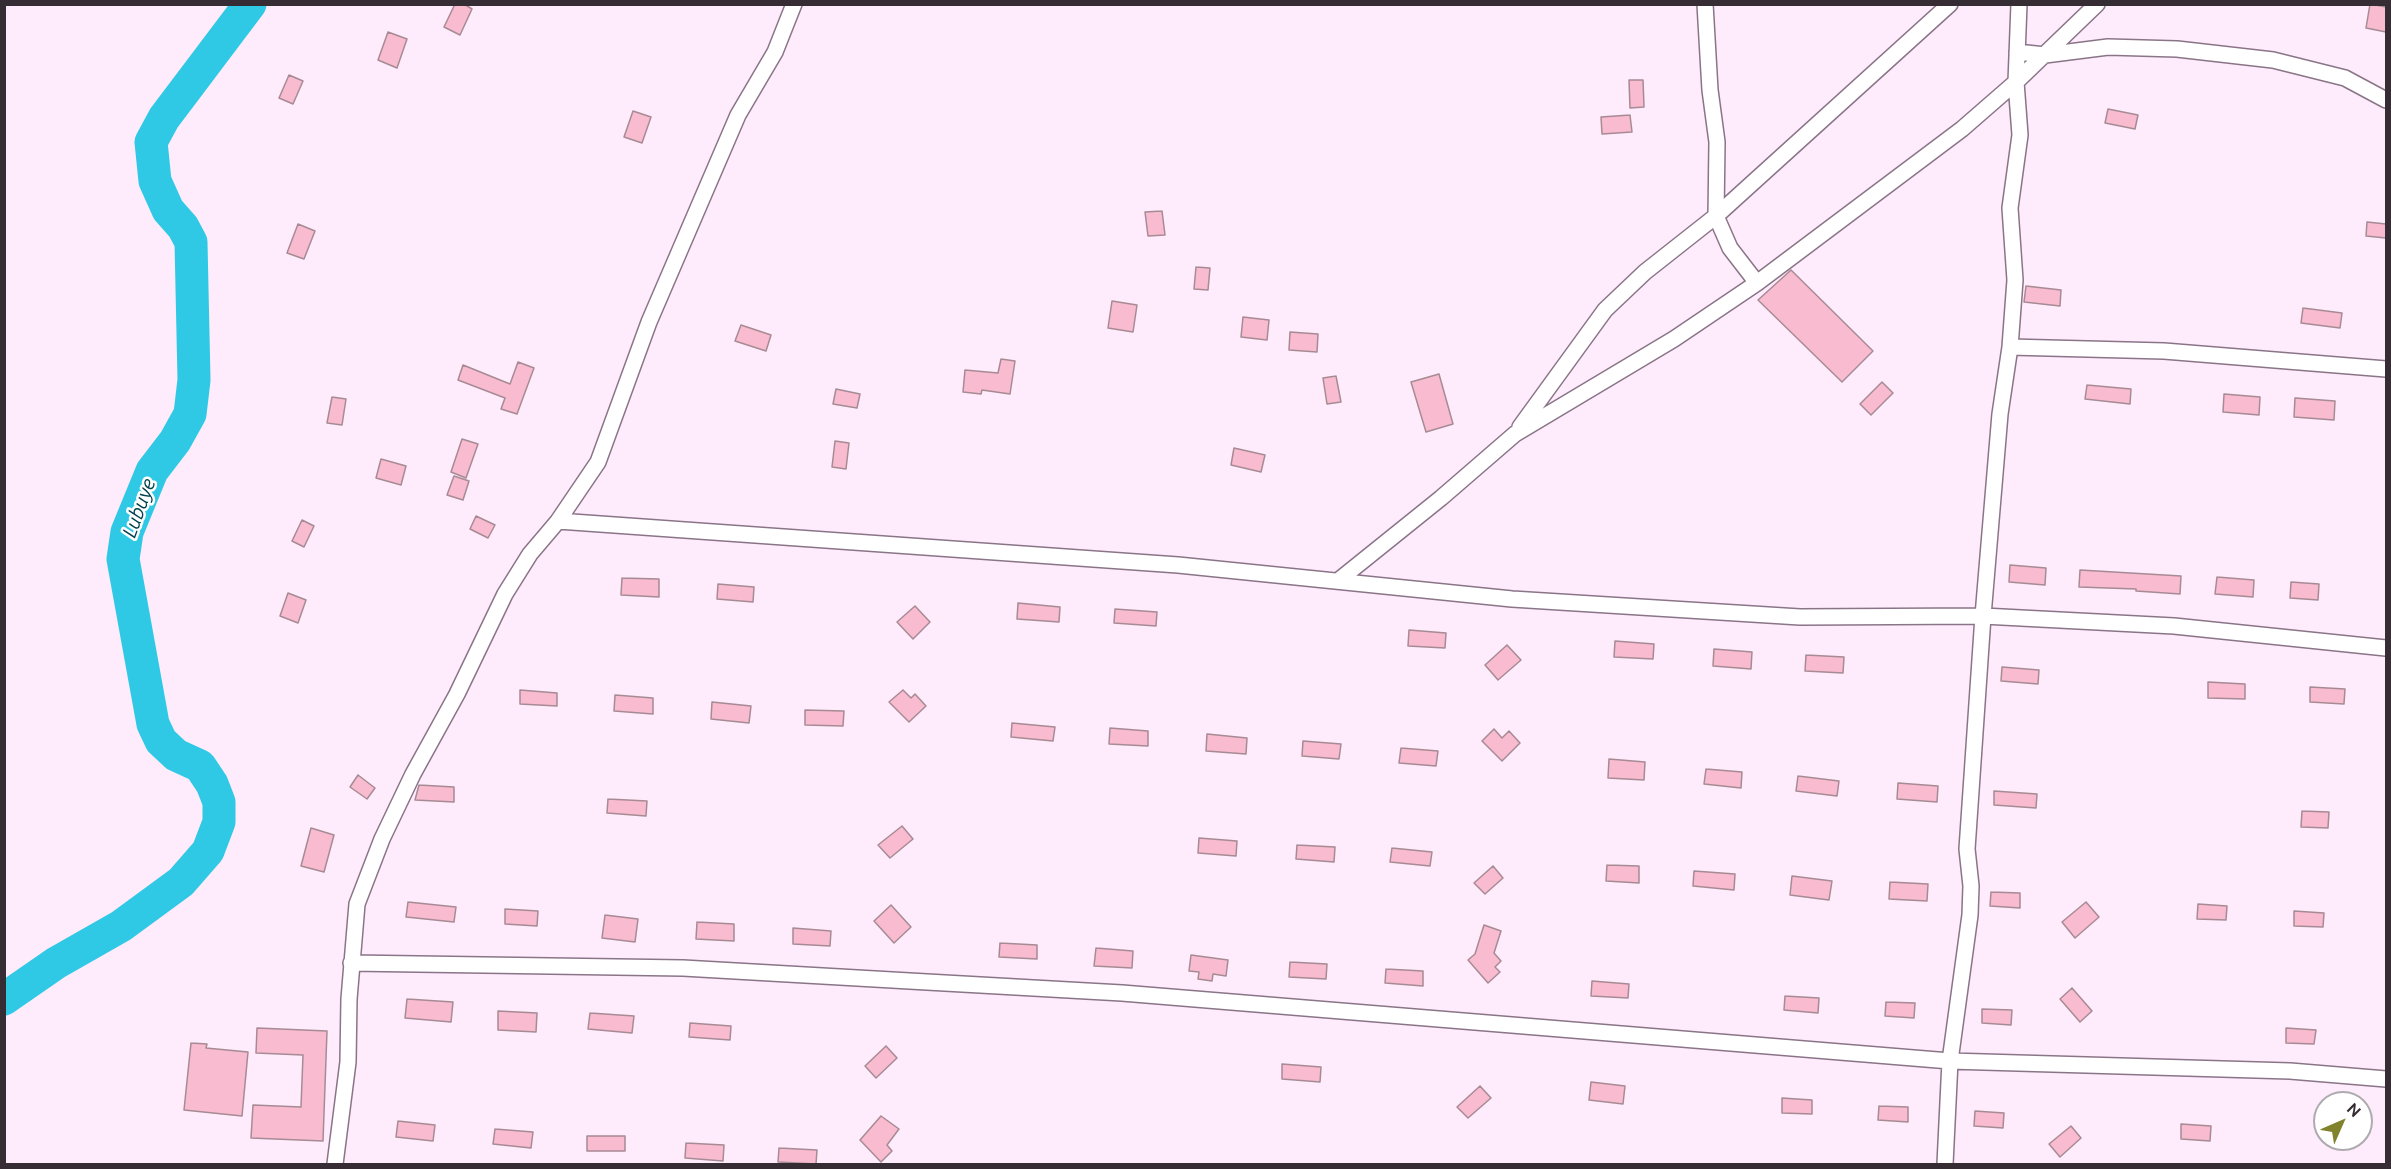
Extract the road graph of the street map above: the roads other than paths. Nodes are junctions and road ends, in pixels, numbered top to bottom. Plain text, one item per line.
1 (794, 4) edge
2 (1705, 4) edge
3 (1950, 4) edge
4 (2019, 4) edge
5 (2097, 4) edge
6 (2017, 52) junction
7 (2045, 56) junction
8 (2016, 82) junction
9 (2386, 100) edge
10 (1716, 216) junction
11 (1757, 283) junction
12 (2010, 347) junction
13 (2386, 369) edge
14 (1515, 434) junction
15 (558, 521) junction
16 (1339, 580) junction
17 (1983, 616) junction
18 (2386, 648) edge
19 (351, 963) junction
20 (1950, 1061) junction
21 (2386, 1079) edge
22 (335, 1164) edge
23 (1945, 1164) edge

1 - 15 street
2 - 10 street
3 - 10 street
4 - 6 street
5 - 7 street
6 - 7 street
6 - 8 street
7 - 8 street
7 - 9 street
8 - 11 street
8 - 12 street
10 - 11 street
10 - 14 street
11 - 14 street
12 - 13 street
12 - 17 street
14 - 16 street
15 - 16 street
15 - 19 street
16 - 17 street
17 - 18 street
17 - 20 street
19 - 20 street
19 - 22 street
20 - 21 street
20 - 23 street

